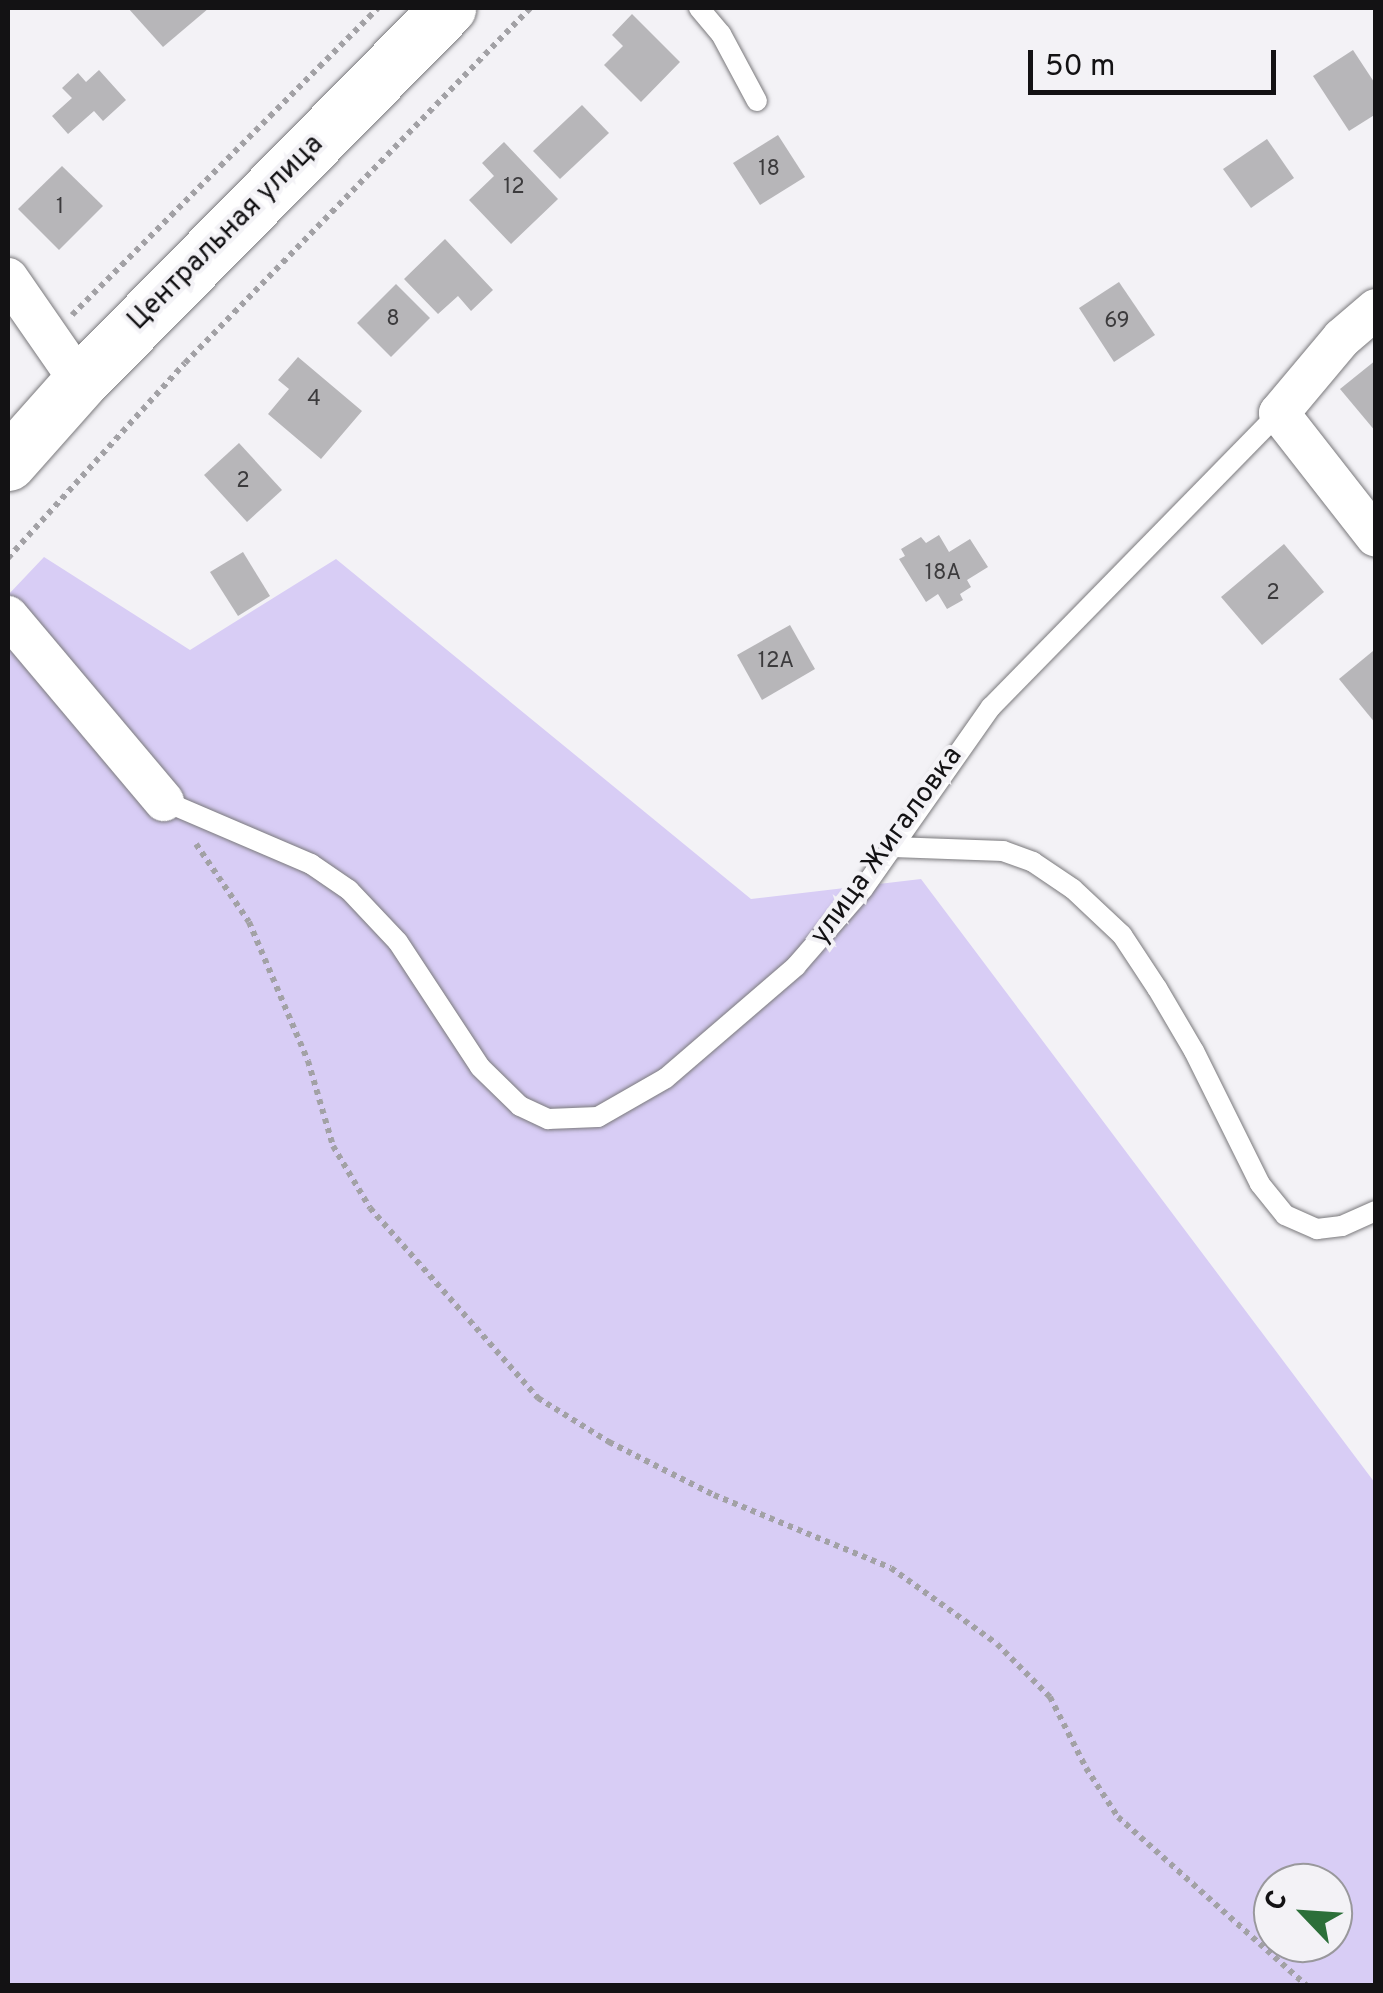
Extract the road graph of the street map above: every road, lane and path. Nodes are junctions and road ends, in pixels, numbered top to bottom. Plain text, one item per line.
1 (378, 8) edge
2 (448, 8) edge
3 (530, 8) edge
4 (699, 8) edge
5 (757, 101) dead end
6 (8, 278) edge
7 (1376, 309) edge
8 (48, 338) junction
9 (80, 382) junction
10 (1279, 413) junction
11 (8, 463) edge
12 (1376, 537) edge
13 (8, 558) edge
14 (8, 616) edge
15 (164, 801) junction
16 (893, 847) junction
17 (1376, 1211) edge
18 (1308, 1986) edge

1 - 8 path
2 - 9 main road, Центральная улица
3 - 13 path
4 - 5 lane
6 - 8 street
7 - 10 street, улица Жигаловка
8 - 9 street
9 - 11 main road, Центральная улица
10 - 12 street
10 - 16 lane, улица Жигаловка
14 - 15 street, улица Жигаловка
15 - 16 lane, улица Жигаловка
15 - 18 path
16 - 17 lane

